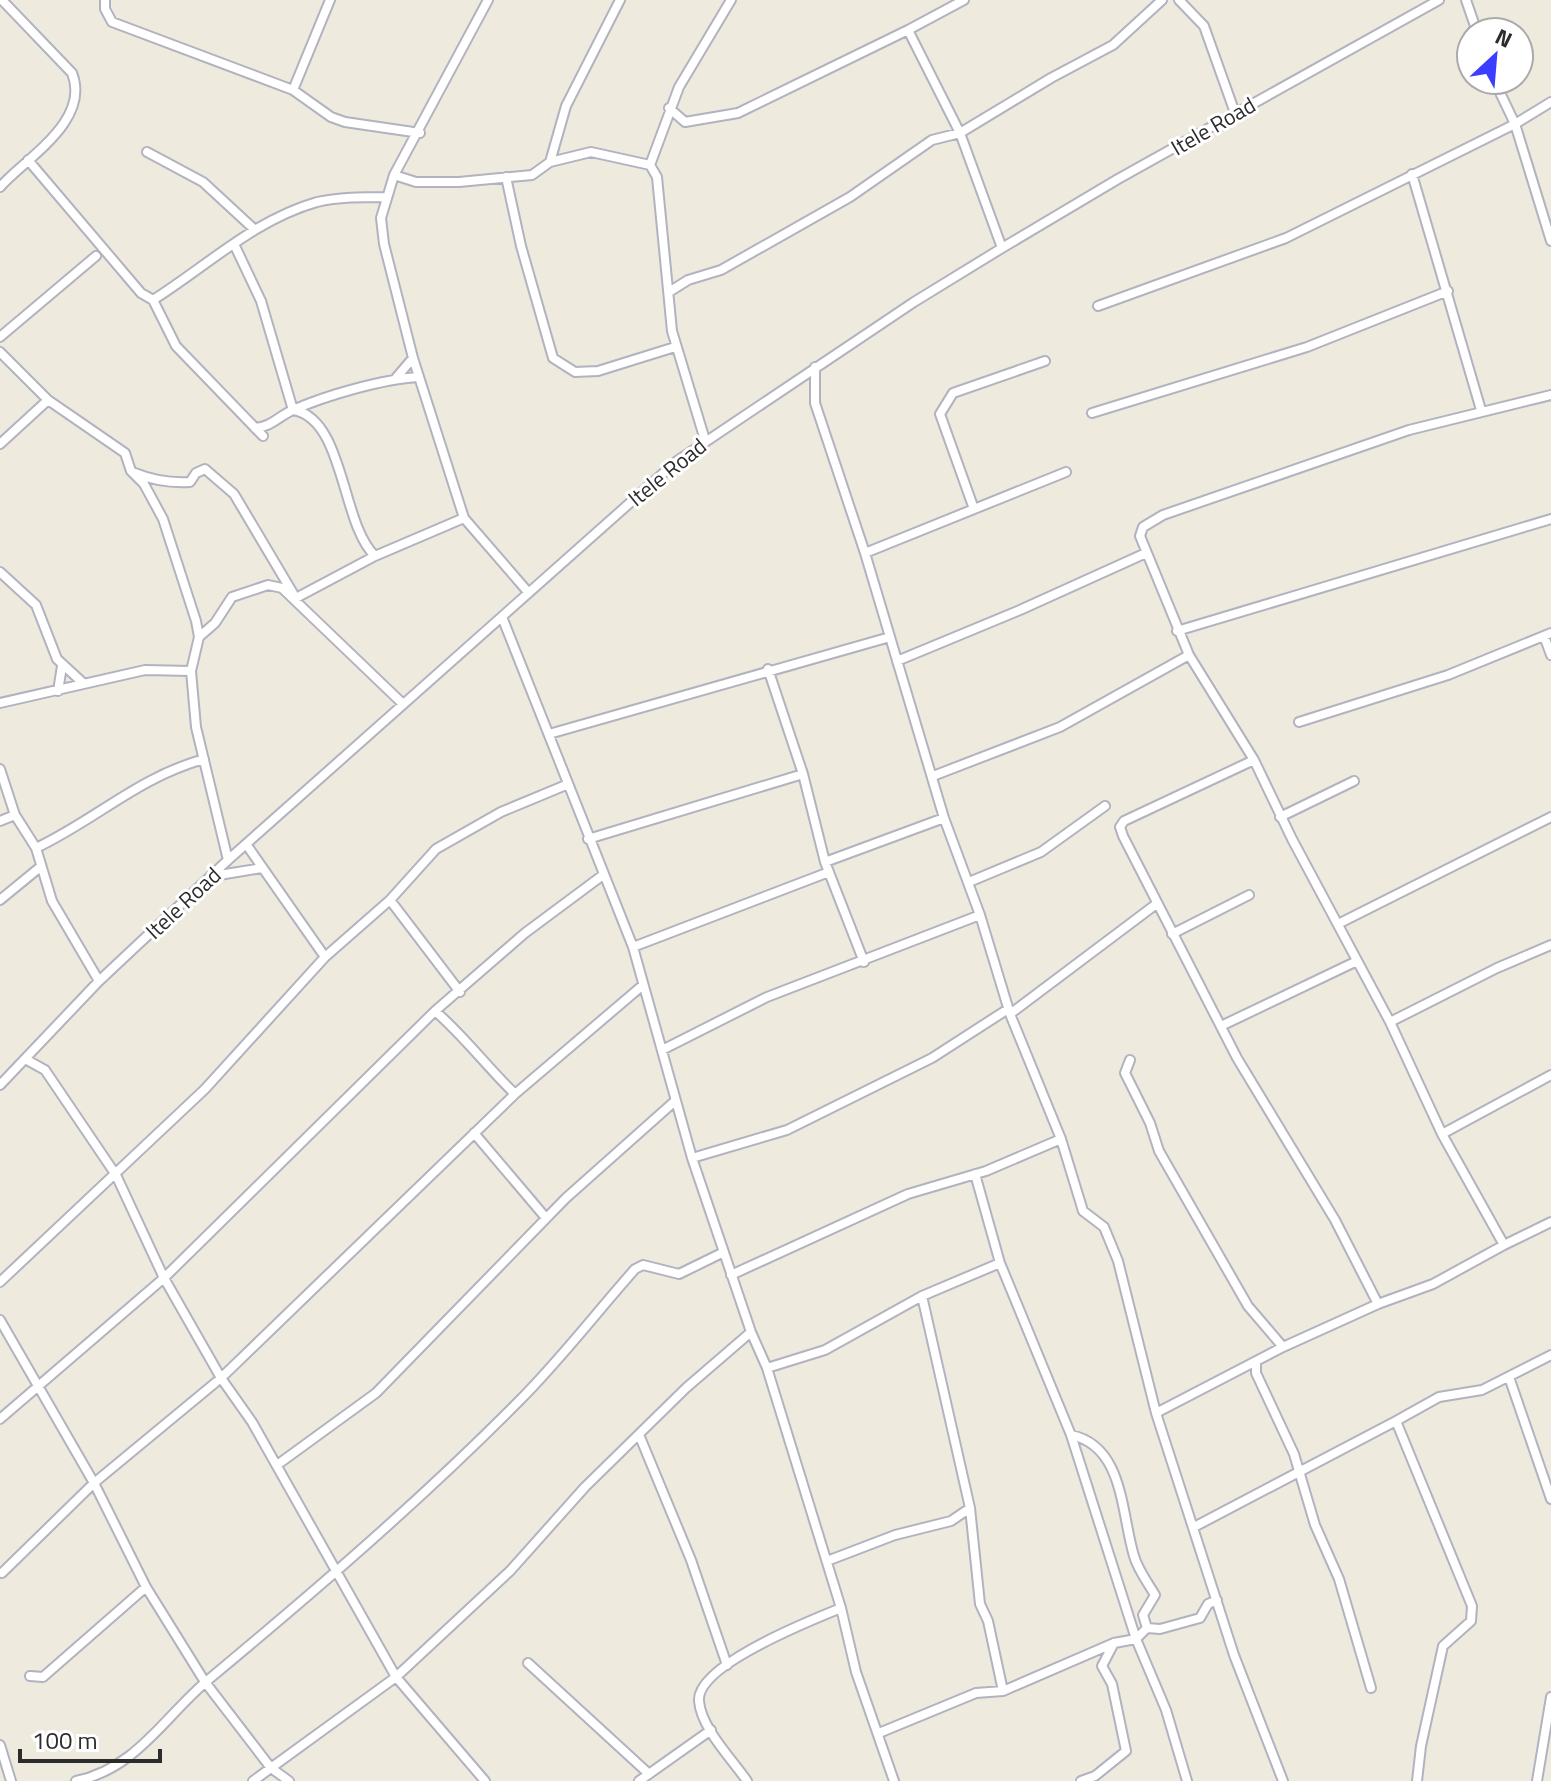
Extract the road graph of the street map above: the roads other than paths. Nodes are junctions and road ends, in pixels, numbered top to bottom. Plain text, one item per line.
1 (2, 0) edge
2 (105, 0) edge
3 (330, 0) edge
4 (488, 0) edge
5 (620, 0) edge
6 (731, 0) edge
7 (964, 0) edge
8 (1162, 0) edge
9 (1179, 0) edge
10 (1439, 0) edge
11 (908, 30) junction
12 (293, 90) junction
13 (1502, 96) edge
14 (1551, 102) edge
15 (669, 108) junction
16 (1235, 113) junction
17 (1515, 124) junction
18 (420, 133) junction
19 (960, 133) junction
20 (147, 152) dead end
21 (28, 160) junction
22 (550, 162) junction
23 (650, 165) junction
24 (0, 169) edge
25 (1412, 174) junction
26 (394, 175) junction
27 (506, 177) junction
28 (8, 179) junction
29 (0, 187) edge
30 (385, 197) junction
31 (1548, 225) edge
32 (254, 229) junction
33 (1551, 241) edge
34 (234, 244) junction
35 (1002, 248) junction
36 (96, 256) dead end
37 (1448, 291) junction
38 (669, 292) junction
39 (153, 300) junction
40 (1098, 306) dead end
41 (0, 337) edge
42 (675, 347) junction
43 (0, 352) edge
44 (413, 358) junction
45 (1045, 361) dead end
46 (815, 367) junction
47 (419, 377) junction
48 (396, 378) junction
49 (1551, 395) edge
50 (48, 400) junction
51 (293, 410) junction
52 (1481, 410) junction
53 (1092, 413) dead end
54 (255, 428) junction
55 (263, 436) dead end
56 (705, 440) junction
57 (0, 444) edge
58 (131, 471) junction
59 (1066, 472) dead end
60 (974, 509) junction
61 (464, 518) junction
62 (1551, 519) edge
63 (865, 553) junction
64 (1146, 553) junction
65 (375, 556) junction
66 (0, 572) edge
67 (528, 592) junction
68 (296, 598) junction
69 (502, 617) junction
70 (1177, 631) junction
71 (1547, 634) edge
72 (199, 637) junction
73 (890, 637) junction
74 (1189, 655) junction
75 (1551, 655) edge
76 (897, 661) junction
77 (62, 666) junction
78 (768, 669) junction
79 (191, 671) junction
80 (83, 683) junction
81 (58, 691) junction
82 (0, 703) edge
83 (403, 704) junction
84 (1299, 722) dead end
85 (549, 734) junction
86 (204, 759) junction
87 (1254, 760) junction
88 (0, 769) edge
89 (803, 774) junction
90 (933, 776) junction
91 (1354, 781) dead end
92 (566, 785) junction
93 (1105, 806) dead end
94 (15, 815) junction
95 (1280, 817) junction
96 (1551, 817) edge
97 (944, 818) junction
98 (0, 821) edge
99 (588, 839) junction
100 (246, 844) junction
101 (36, 848) junction
102 (228, 860) junction
103 (825, 862) junction
104 (39, 868) junction
105 (262, 868) junction
106 (829, 872) junction
107 (603, 875) junction
108 (213, 876) junction
109 (969, 882) junction
110 (1249, 895) dead end
111 (0, 900) edge
112 (390, 900) junction
113 (1155, 905) junction
114 (980, 915) junction
115 (1338, 924) junction
116 (1172, 934) junction
117 (1551, 945) edge
118 (633, 947) junction
119 (325, 957) junction
120 (1357, 961) junction
121 (864, 962) junction
122 (99, 981) junction
123 (643, 985) junction
124 (460, 992) junction
125 (435, 1011) junction
126 (1009, 1011) junction
127 (1390, 1022) junction
128 (1221, 1026) junction
129 (662, 1050) junction
130 (36, 1051) junction
131 (27, 1060) junction
132 (1130, 1060) dead end
133 (45, 1070) junction
134 (1551, 1075) edge
135 (0, 1085) edge
136 (515, 1094) junction
137 (675, 1101) junction
138 (474, 1133) junction
139 (1442, 1134) junction
140 (1061, 1139) junction
141 (692, 1158) junction
142 (975, 1174) junction
143 (116, 1175) junction
144 (546, 1218) junction
145 (1551, 1222) edge
146 (1504, 1245) junction
147 (724, 1252) junction
148 (1000, 1263) junction
149 (731, 1275) junction
150 (164, 1278) junction
151 (0, 1282) edge
152 (922, 1296) junction
153 (1378, 1304) junction
154 (0, 1320) edge
155 (751, 1332) junction
156 (1283, 1347) junction
157 (1551, 1355) edge
158 (1256, 1362) junction
159 (767, 1368) junction
160 (1509, 1377) junction
161 (221, 1378) junction
162 (38, 1387) junction
163 (1156, 1413) junction
164 (0, 1419) edge
165 (1396, 1421) junction
166 (1071, 1435) junction
167 (640, 1437) junction
168 (277, 1465) junction
169 (1297, 1472) junction
170 (94, 1483) junction
171 (1551, 1499) edge
172 (970, 1508) junction
173 (1194, 1527) junction
174 (827, 1561) junction
175 (335, 1572) junction
176 (2, 1573) edge
177 (146, 1587) junction
178 (1217, 1600) junction
179 (841, 1608) junction
180 (1147, 1628) junction
181 (1136, 1639) junction
182 (1114, 1643) junction
183 (528, 1663) dead end
184 (727, 1665) junction
185 (30, 1676) dead end
186 (396, 1677) junction
187 (205, 1682) junction
188 (1371, 1688) dead end
189 (1003, 1691) junction
190 (1551, 1697) edge
191 (711, 1730) junction
192 (879, 1733) junction
193 (0, 1745) edge
194 (271, 1768) junction
195 (649, 1774) junction
196 (11, 1781) edge
197 (76, 1781) edge
198 (253, 1781) edge
199 (289, 1781) edge
200 (485, 1781) edge
201 (639, 1781) edge
202 (747, 1781) edge
203 (894, 1781) edge
204 (1081, 1781) edge
205 (1187, 1781) edge
206 (1283, 1781) edge
207 (1417, 1781) edge
208 (1537, 1781) edge

1 - 21 street
2 - 12 street
3 - 12 street
4 - 18 street
5 - 22 street
6 - 15 street
7 - 11 street
8 - 19 street
9 - 16 street
10 - 16 street, Itele Road
11 - 15 street
11 - 19 street
12 - 18 street
13 - 17 street
14 - 17 street
15 - 23 street
16 - 35 street, Itele Road
17 - 25 street
17 - 31 street
18 - 26 street
19 - 35 street
19 - 38 street
20 - 32 street
21 - 28 street
21 - 39 street
22 - 23 street
22 - 27 street
23 - 38 street
24 - 28 street
25 - 37 street
25 - 40 street
26 - 27 street
26 - 30 street
27 - 42 street
28 - 29 street
30 - 32 street
30 - 44 street
31 - 33 street
32 - 34 street
34 - 39 street
34 - 51 street
35 - 46 street, Itele Road
36 - 41 street
37 - 52 street
37 - 53 street
38 - 42 street
39 - 54 street
42 - 56 street
43 - 50 street
44 - 47 street
44 - 48 street
45 - 60 street
46 - 56 street, Itele Road
46 - 63 street
47 - 48 street
47 - 61 street
48 - 51 street
49 - 52 street
50 - 57 street
50 - 58 street
51 - 54 street
51 - 65 street
52 - 64 street
54 - 55 street
56 - 67 street, Itele Road
58 - 68 street
58 - 72 street
59 - 60 street
60 - 63 street
61 - 65 street
61 - 67 street
62 - 70 street
63 - 73 street
64 - 70 street
64 - 76 street
65 - 68 street
66 - 77 street
67 - 69 street, Itele Road
68 - 72 street
68 - 83 street
69 - 83 street, Itele Road
69 - 85 street
70 - 74 street
71 - 75 street
71 - 84 street
72 - 79 street
73 - 76 street
73 - 78 street
74 - 87 street
74 - 90 street
76 - 90 street
77 - 80 street
77 - 81 street
78 - 85 street
78 - 89 street
79 - 80 street
79 - 86 street
80 - 81 street
81 - 82 street
83 - 100 street, Itele Road
85 - 92 street
86 - 101 street
86 - 102 street
87 - 95 street
87 - 113 street
88 - 94 street
89 - 99 street
89 - 103 street
90 - 97 street
91 - 95 street
92 - 99 street
92 - 112 street
93 - 109 street
94 - 98 street
94 - 101 street
95 - 115 street
96 - 115 street
97 - 103 street
97 - 109 street
99 - 107 street
100 - 102 street, Itele Road
100 - 105 street
101 - 104 street
102 - 108 street, Itele Road
103 - 106 street
104 - 111 street
104 - 122 street
105 - 108 street
105 - 119 street
106 - 118 street
106 - 121 street
107 - 118 street
107 - 124 street
108 - 122 street, Itele Road
109 - 114 street
110 - 116 street
112 - 119 street
112 - 124 street
113 - 116 street
113 - 126 street
114 - 121 street
114 - 126 street
115 - 120 street
116 - 128 street
117 - 127 street
118 - 123 street
119 - 143 street
120 - 127 street
120 - 128 street
121 - 129 street
122 - 130 street, Itele Road
123 - 129 street
123 - 136 street
124 - 125 street
125 - 136 street
125 - 150 street
126 - 140 street
126 - 141 street
127 - 139 street
128 - 153 street
129 - 137 street
130 - 131 street, Itele Road
130 - 133 street
131 - 133 street
131 - 135 street, Itele Road
132 - 156 street
133 - 143 street
134 - 139 street
136 - 138 street
137 - 141 street
137 - 144 street
138 - 144 street
138 - 161 street
139 - 146 street
140 - 142 street
140 - 163 street
141 - 147 street
142 - 148 street
142 - 149 street
143 - 150 street
143 - 151 street
144 - 168 street
145 - 146 street
146 - 153 street
147 - 149 street
147 - 175 street
148 - 152 street
148 - 166 street
149 - 155 street
150 - 161 street
150 - 162 street
152 - 159 street
152 - 172 street
153 - 156 street
154 - 162 street
155 - 159 street
155 - 167 street
156 - 158 street
157 - 160 street
158 - 163 street
158 - 169 street
159 - 174 street
160 - 165 street
160 - 171 street
161 - 168 street
161 - 170 street
162 - 164 street
162 - 170 street
163 - 173 street
165 - 169 street
165 - 207 street
166 - 180 street
166 - 181 street
167 - 184 street
167 - 186 street
168 - 175 street
169 - 173 street
169 - 188 street
170 - 176 street
170 - 177 street
172 - 174 street
172 - 189 street
173 - 178 street
174 - 179 street
175 - 186 street
175 - 187 street
177 - 185 street
177 - 187 street
178 - 180 street
178 - 206 street
179 - 184 street
179 - 192 street
180 - 181 street
181 - 182 street
181 - 205 street
182 - 189 street
182 - 204 street
183 - 195 street
184 - 191 street
186 - 194 street
186 - 200 street
187 - 194 street
187 - 197 street
189 - 192 street
190 - 208 street
191 - 195 street
191 - 202 street
192 - 203 street
193 - 196 street
194 - 198 street
194 - 199 street
195 - 201 street

